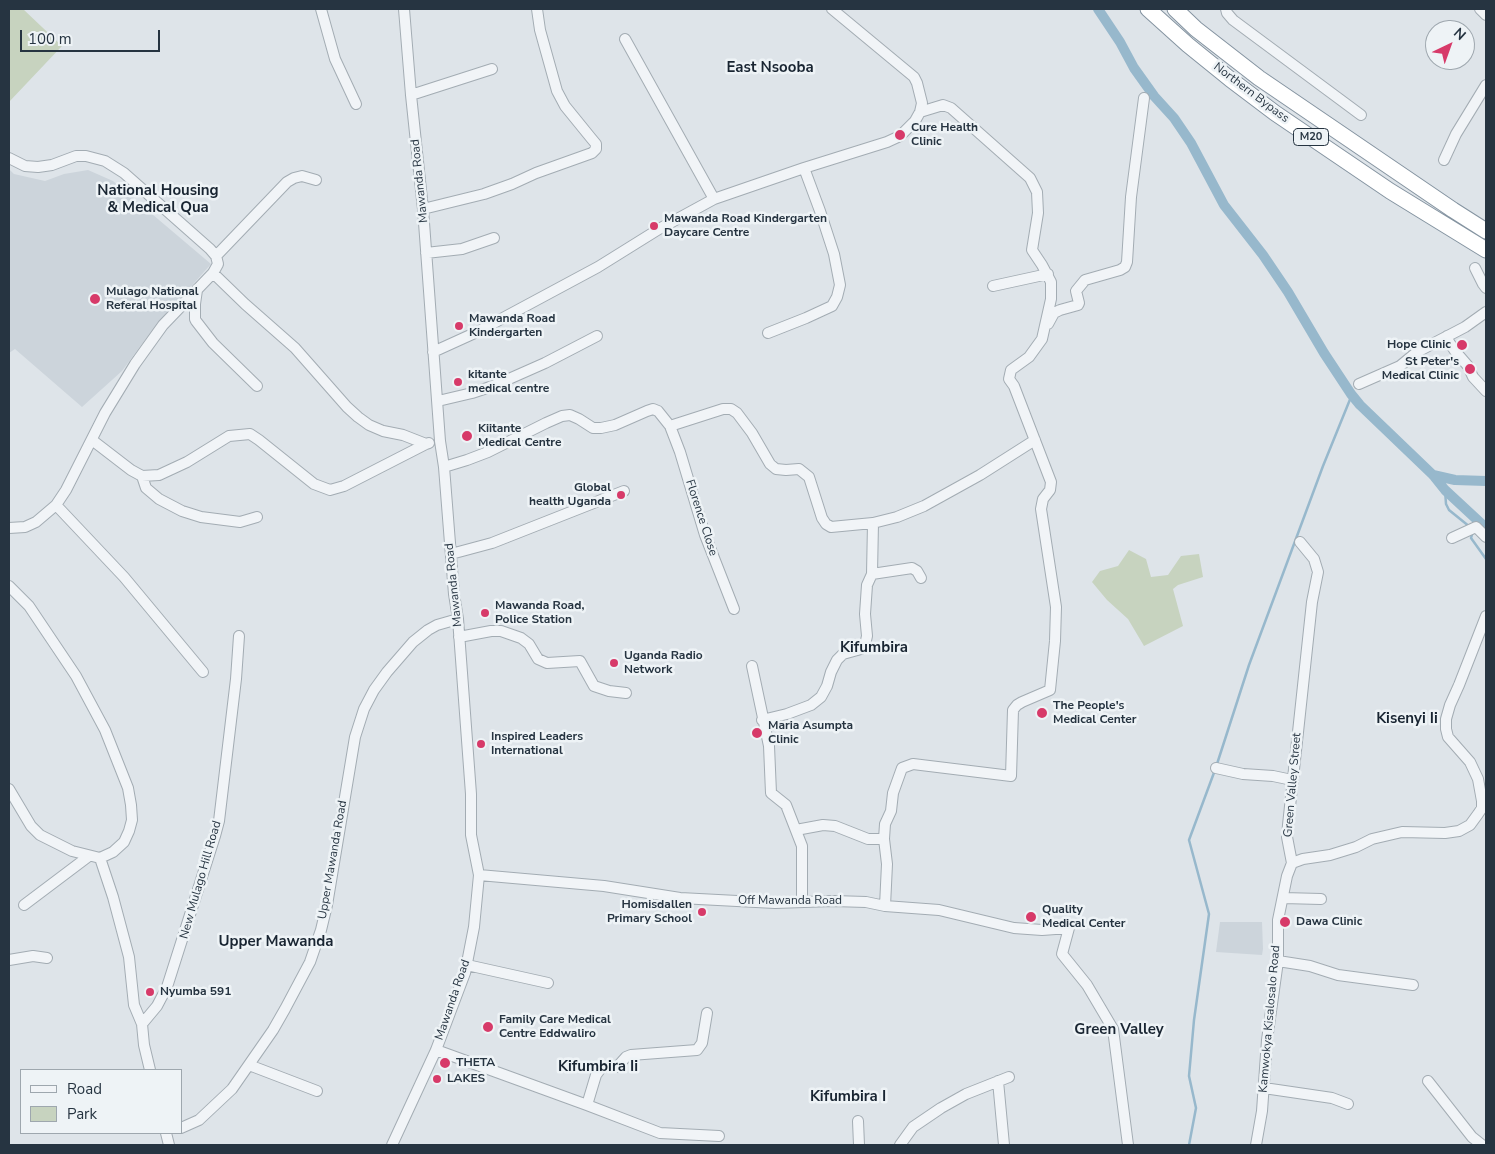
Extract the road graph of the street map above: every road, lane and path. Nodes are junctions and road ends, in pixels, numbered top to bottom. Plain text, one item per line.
1 (321, 9) edge
2 (404, 9) edge
3 (537, 9) edge
4 (832, 9) edge
5 (1148, 9) edge
6 (1175, 9) edge
7 (1226, 9) edge
8 (1480, 9) edge
9 (1486, 15) edge
10 (626, 39) dead end
11 (492, 69) dead end
12 (1486, 85) edge
13 (411, 95) junction
14 (1144, 98) dead end
15 (356, 104) dead end
16 (920, 112) junction
17 (1362, 116) dead end
18 (9, 158) edge
19 (1444, 160) dead end
20 (804, 168) junction
21 (316, 180) dead end
22 (714, 199) junction
23 (423, 209) junction
24 (1486, 231) edge
25 (494, 238) dead end
26 (1486, 250) edge
27 (426, 253) junction
28 (216, 256) junction
29 (1475, 268) dead end
30 (213, 273) junction
31 (1048, 274) junction
32 (993, 286) dead end
33 (1486, 288) edge
34 (198, 290) junction
35 (1486, 312) edge
36 (768, 333) dead end
37 (597, 336) dead end
38 (1447, 336) junction
39 (1042, 339) junction
40 (433, 352) junction
41 (1359, 384) dead end
42 (257, 386) dead end
43 (1486, 391) edge
44 (438, 401) junction
45 (670, 426) junction
46 (92, 440) junction
47 (1035, 440) junction
48 (440, 441) junction
49 (426, 444) junction
50 (444, 468) junction
51 (142, 476) junction
52 (624, 491) dead end
53 (56, 505) junction
54 (257, 517) dead end
55 (873, 523) junction
56 (9, 528) edge
57 (1486, 537) edge
58 (1452, 538) dead end
59 (1300, 542) dead end
60 (451, 554) junction
61 (872, 574) junction
62 (921, 578) dead end
63 (9, 586) edge
64 (734, 608) dead end
65 (1486, 616) edge
66 (458, 620) junction
67 (239, 636) dead end
68 (459, 637) junction
69 (752, 666) dead end
70 (203, 672) dead end
71 (626, 694) dead end
72 (762, 720) junction
73 (1216, 768) dead end
74 (1292, 780) junction
75 (9, 789) edge
76 (1484, 801) edge
77 (796, 830) junction
78 (884, 839) junction
79 (89, 856) junction
80 (100, 858) junction
81 (1292, 863) junction
82 (480, 875) junction
83 (1283, 898) junction
84 (1321, 899) dead end
85 (802, 902) junction
86 (24, 905) dead end
87 (885, 906) junction
88 (47, 958) dead end
89 (9, 960) edge
90 (1278, 961) junction
91 (467, 965) junction
92 (548, 983) dead end
93 (1412, 985) dead end
94 (707, 1013) dead end
95 (142, 1024) junction
96 (436, 1050) junction
97 (249, 1064) junction
98 (150, 1069) edge
99 (1009, 1077) dead end
100 (1428, 1080) dead end
101 (998, 1081) junction
102 (1264, 1088) junction
103 (317, 1091) dead end
104 (1348, 1104) dead end
105 (587, 1105) junction
106 (858, 1121) dead end
107 (182, 1128) edge
108 (719, 1136) dead end
109 (1472, 1137) junction
110 (392, 1145) edge
111 (859, 1145) edge
112 (900, 1145) edge
113 (1004, 1145) edge
114 (1128, 1145) edge
115 (1256, 1145) edge
116 (1465, 1145) edge
117 (1482, 1145) edge

1 - 15 street
2 - 13 street, Mawanda Road
3 - 23 street
4 - 16 street
5 - 26 highway, Northern Bypass / M20
6 - 24 highway, Northern Bypass / M20
7 - 17 street
8 - 9 street
10 - 22 street
11 - 13 street
12 - 19 street
13 - 23 street, Mawanda Road
14 - 39 street
16 - 20 street
16 - 31 street
18 - 28 street
20 - 22 street
20 - 36 street
21 - 28 street
22 - 40 street
23 - 27 street, Mawanda Road
25 - 27 street
27 - 40 street, Mawanda Road
28 - 30 street
29 - 33 street
30 - 34 street
30 - 49 street
31 - 32 street
31 - 39 street
34 - 42 street
34 - 46 street
35 - 38 street
37 - 44 street
38 - 41 street
38 - 43 street
39 - 47 street
40 - 44 street, Mawanda Road
44 - 48 street, Mawanda Road
45 - 50 street
45 - 55 street
45 - 64 street, Florence Close
46 - 51 street
46 - 53 street
47 - 55 street
47 - 78 street
48 - 49 street
48 - 50 street, Mawanda Road
49 - 51 street
50 - 60 street, Mawanda Road
51 - 54 street
52 - 60 street
53 - 56 street
53 - 70 street
55 - 61 street
57 - 58 street
59 - 74 street, Green Valley Street
60 - 66 street, Mawanda Road
61 - 62 street
61 - 72 street
63 - 80 street
65 - 76 street
66 - 68 street, Mawanda Road
66 - 97 street, Upper Mawanda Road
67 - 95 street, New Mulago Hill Road
68 - 71 street
68 - 82 street, Mawanda Road
69 - 72 street
72 - 77 street
73 - 74 street
74 - 81 street, Green Valley Street
75 - 79 street
76 - 81 street
77 - 78 street
77 - 85 street
78 - 87 street
79 - 80 street
79 - 86 street
80 - 95 street
81 - 83 street, Kamwokya Kisalosalo Road
82 - 85 street, Off Mawanda Road
82 - 91 street, Mawanda Road
83 - 84 street
83 - 90 street, Kamwokya Kisalosalo Road
85 - 87 street, Off Mawanda Road
87 - 114 street, Off Mawanda Road
88 - 89 street
90 - 93 street
90 - 102 street, Kamwokya Kisalosalo Road
91 - 92 street
91 - 96 street, Mawanda Road
94 - 105 street
95 - 98 street
96 - 105 street
96 - 110 street, Mawanda Road
97 - 103 street
97 - 107 street, Upper Mawanda Road
99 - 101 street
100 - 109 street
101 - 112 street
101 - 113 street
102 - 104 street
102 - 115 street, Kamwokya Kisalosalo Road
105 - 108 street
106 - 111 street
109 - 116 street
109 - 117 street

